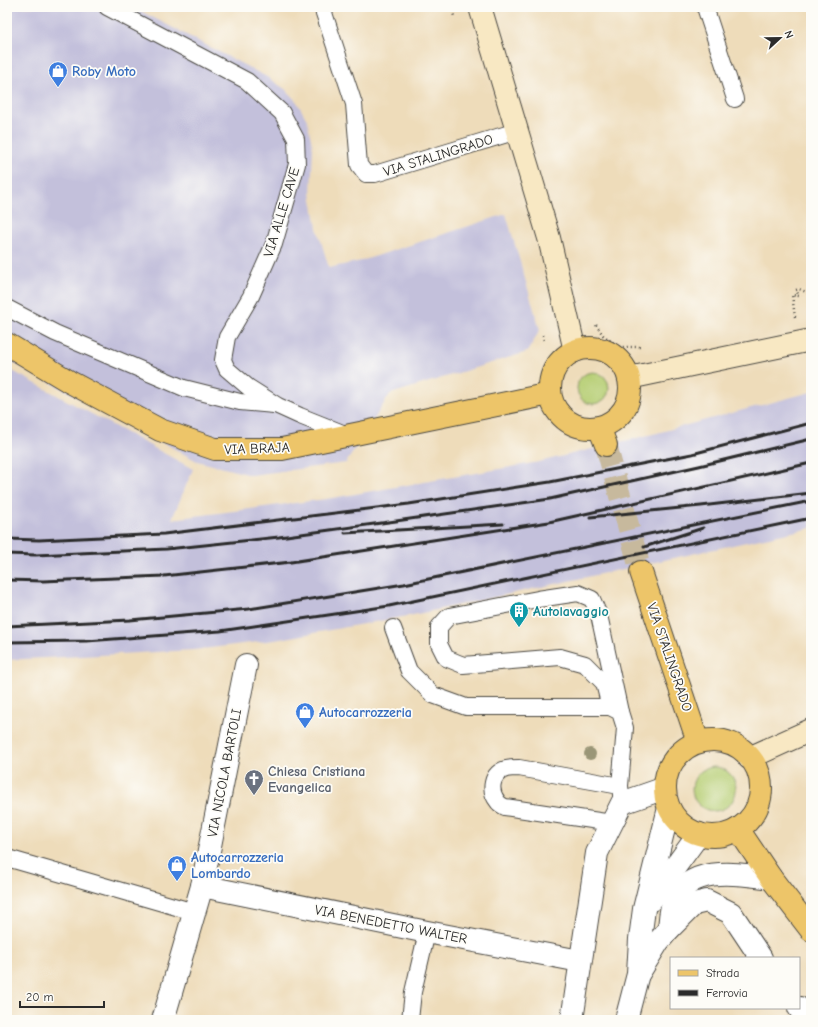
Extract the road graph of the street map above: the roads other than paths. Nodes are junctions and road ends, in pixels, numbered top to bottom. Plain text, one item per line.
1 (107, 7) edge
2 (322, 7) edge
3 (480, 7) edge
4 (705, 7) edge
5 (735, 99) dead end
6 (517, 131) junction
7 (7, 308) edge
8 (811, 340) edge
9 (7, 344) edge
10 (575, 351) junction
11 (629, 378) junction
12 (550, 394) junction
13 (278, 406) junction
14 (350, 436) junction
15 (641, 572) tunnel mouth
16 (393, 628) dead end
17 (246, 665) dead end
18 (615, 709) junction
19 (811, 730) edge
20 (698, 742) junction
21 (749, 758) junction
22 (621, 794) junction
23 (667, 798) junction
24 (612, 824) junction
25 (738, 829) junction
26 (699, 834) junction
27 (7, 858) edge
28 (771, 878) junction
29 (202, 886) junction
30 (644, 909) junction
31 (194, 912) junction
32 (669, 929) junction
33 (811, 930) edge
34 (427, 932) junction
35 (760, 957) edge
36 (580, 961) junction
37 (638, 974) junction
38 (800, 1009) edge
39 (163, 1020) edge
40 (410, 1020) edge
41 (572, 1020) edge
42 (626, 1020) edge
43 (808, 1020) edge

1 - 13 lane, VIA ALLE CAVE
2 - 6 lane, VIA STALINGRADO
3 - 6 street
4 - 5 lane
6 - 10 street
7 - 13 lane
8 - 11 street
9 - 14 main road, VIA BRAJA
10 - 11 main road
10 - 12 main road
11 - 12 main road
12 - 14 main road, VIA BRAJA
13 - 14 lane, VIA ALLE CAVE
15 - 20 main road, VIA STALINGRADO
16 - 18 lane
17 - 29 street, VIA NICOLA BARTOLI
18 - 18 lane
18 - 22 lane
19 - 21 street
20 - 21 main road
20 - 23 main road
21 - 25 main road
22 - 23 street
22 - 24 street
22 - 24 lane
23 - 26 main road
23 - 30 street
24 - 36 street
25 - 26 main road
25 - 28 main road
26 - 30 street
27 - 31 lane
28 - 32 street
28 - 33 main road
29 - 31 street, VIA NICOLA BARTOLI
29 - 34 street, VIA BENEDETTO WALTER
30 - 37 street
31 - 39 street, VIA NICOLA BARTOLI
32 - 35 street
32 - 37 street
34 - 36 street, VIA BENEDETTO WALTER
34 - 40 lane
36 - 41 street
37 - 42 street
38 - 43 street

